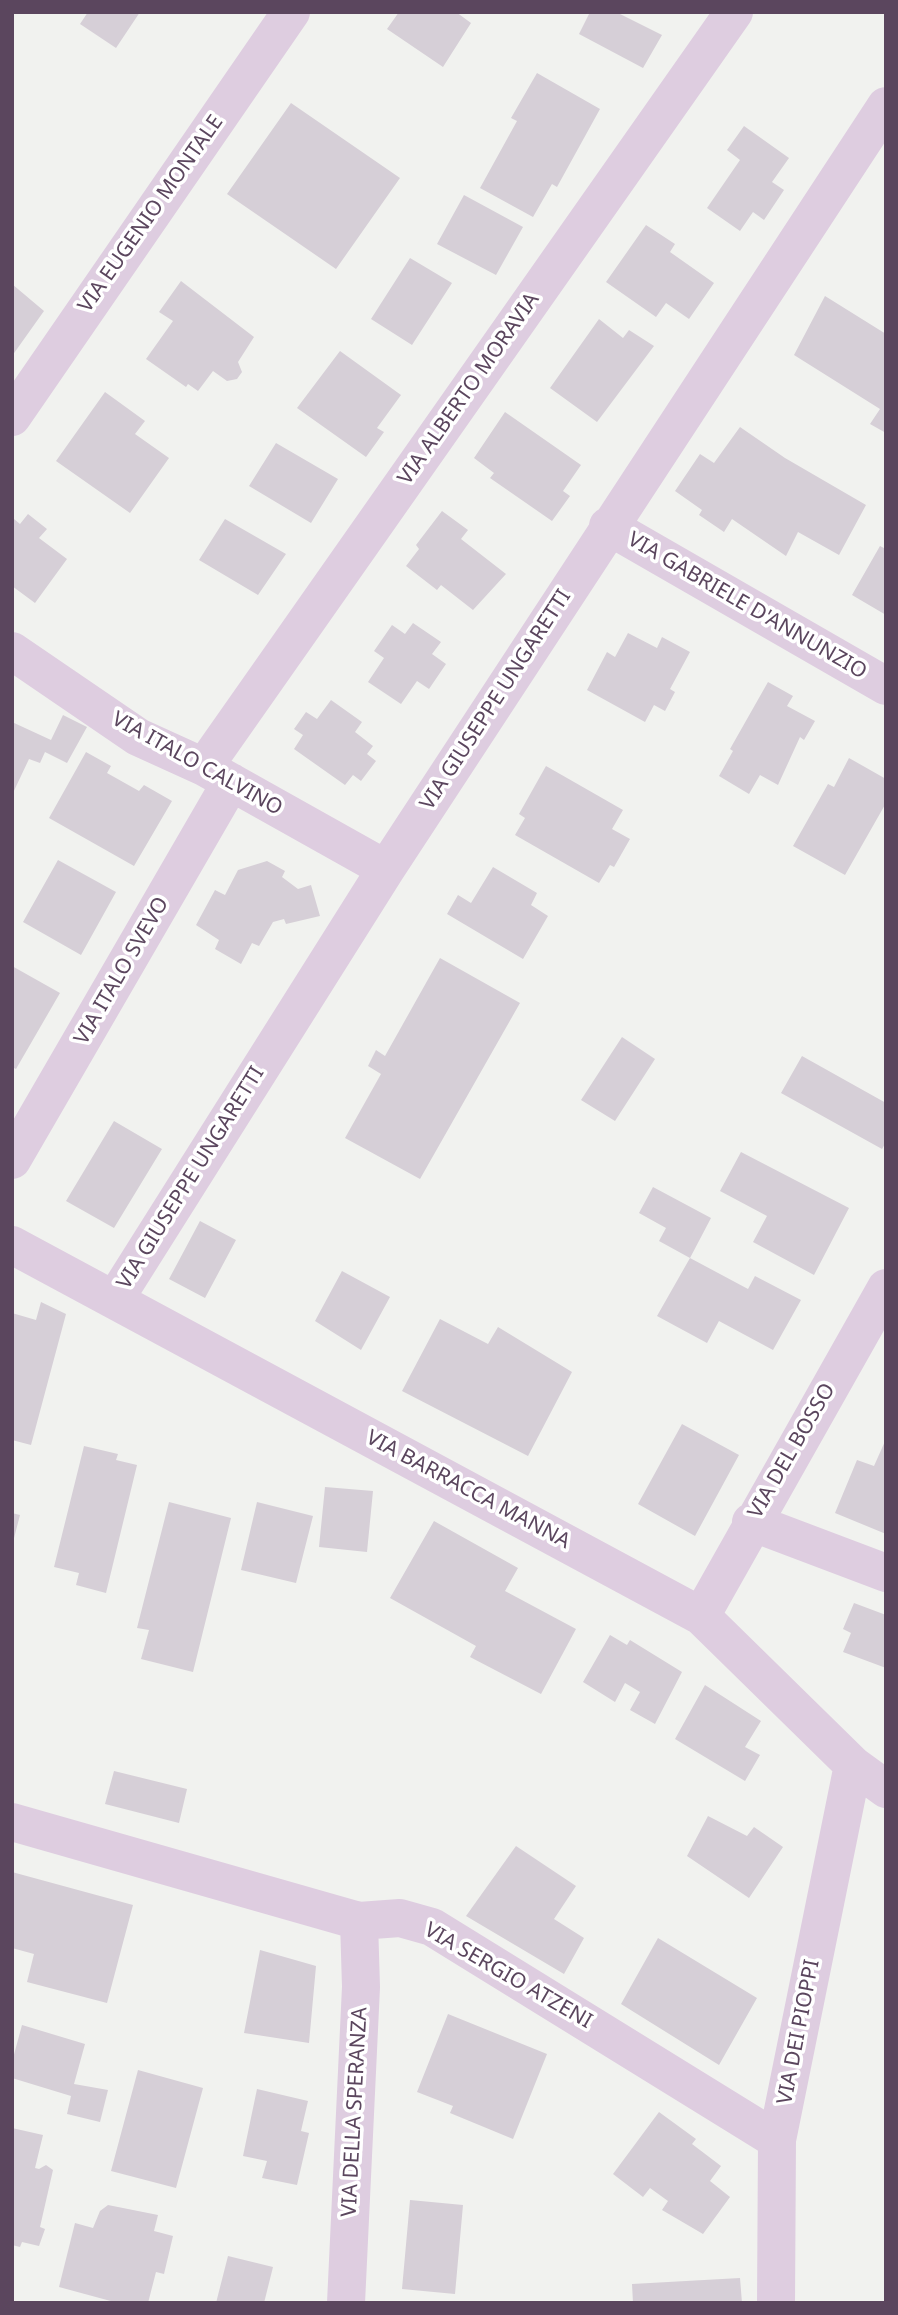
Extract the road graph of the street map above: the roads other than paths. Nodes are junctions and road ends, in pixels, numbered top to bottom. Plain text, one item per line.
1 (291, 12) edge
2 (734, 12) edge
3 (886, 106) edge
4 (12, 417) edge
5 (608, 527) junction
6 (12, 651) edge
7 (886, 686) edge
8 (217, 775) junction
9 (386, 869) junction
10 (12, 1160) edge
11 (12, 1245) edge
12 (886, 1288) edge
13 (115, 1299) junction
14 (751, 1522) junction
15 (886, 1573) edge
16 (701, 1616) junction
17 (853, 1765) junction
18 (886, 1789) edge
19 (12, 1822) edge
20 (359, 1921) junction
21 (777, 2140) junction
22 (346, 2303) edge
23 (776, 2303) edge

1 - 4 street, VIA EUGENIO MONTALE
2 - 8 street, VIA ALBERTO MORAVIA
3 - 5 street, VIA GIUSEPPE UNGARETTI
5 - 7 street, VIA GABRIELE D'ANNUNZIO
5 - 9 street, VIA GIUSEPPE UNGARETTI
6 - 8 street, VIA ITALO CALVINO
8 - 9 street, VIA ITALO CALVINO
8 - 10 street, VIA ITALO SVEVO
9 - 13 street, VIA GIUSEPPE UNGARETTI
11 - 13 street, VIA BARRACCA MANNA
12 - 14 street, VIA DEL BOSSO
13 - 16 street, VIA BARRACCA MANNA
14 - 15 street
14 - 16 street, VIA DEL BOSSO
16 - 17 street, VIA BARRACCA MANNA
17 - 18 street, VIA BARRACCA MANNA
17 - 21 street, VIA DEI PIOPPI
19 - 20 street, VIA SERGIO ATZENI
20 - 21 street, VIA SERGIO ATZENI
20 - 22 street, VIA DELLA SPERANZA
21 - 23 street, VIA DEI PIOPPI

